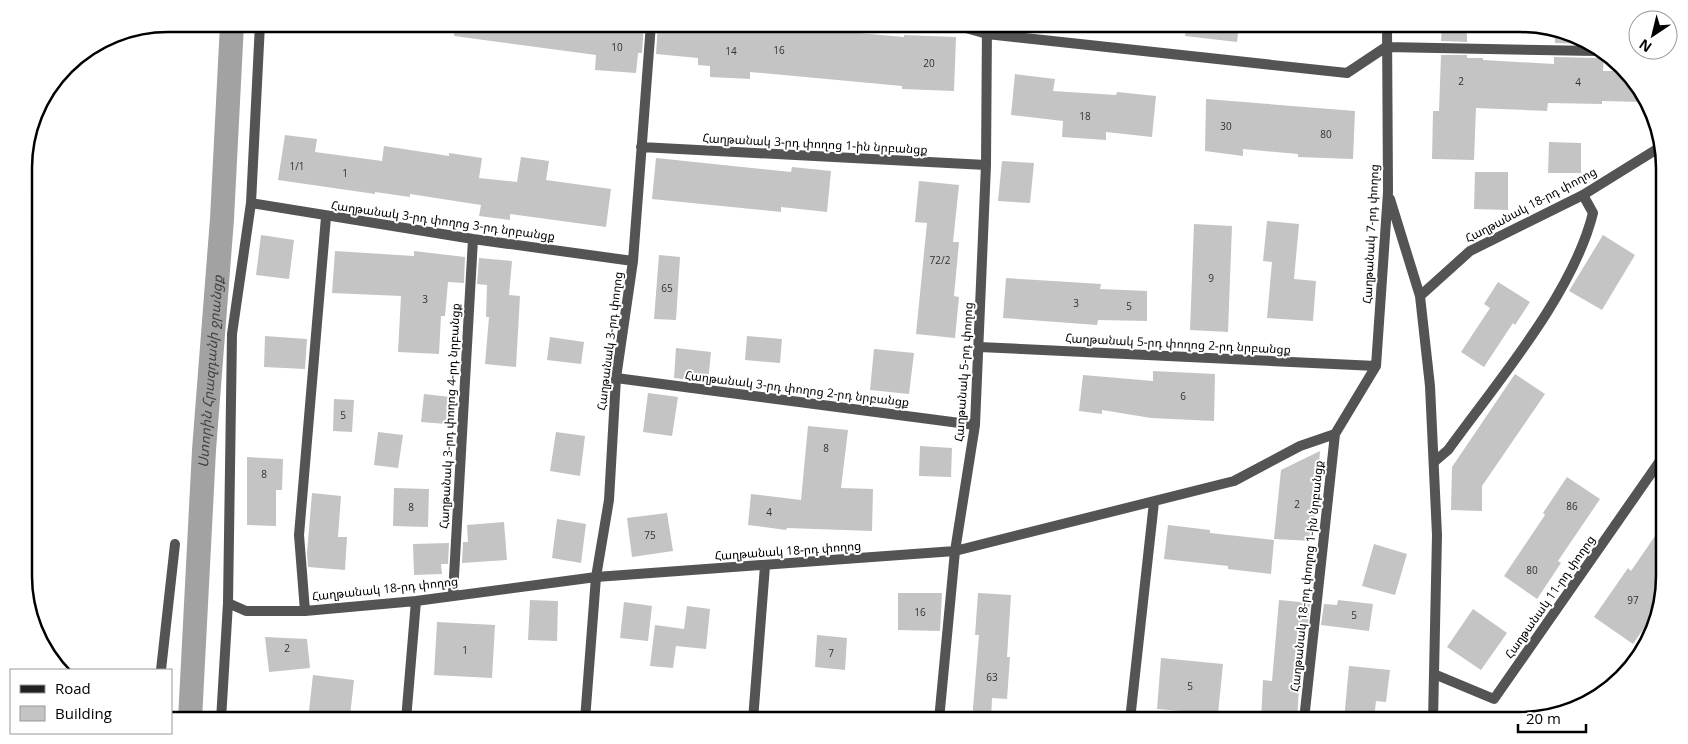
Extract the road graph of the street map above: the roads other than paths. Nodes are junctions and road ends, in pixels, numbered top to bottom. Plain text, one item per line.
1 (260, 32) edge
2 (650, 32) edge
3 (987, 32) edge
4 (1012, 32) edge
5 (1387, 32) edge
6 (1386, 47) junction
7 (1586, 50) edge
8 (641, 147) junction
9 (1654, 151) edge
10 (986, 166) junction
11 (1388, 192) junction
12 (1583, 195) junction
13 (251, 203) junction
14 (326, 217) junction
15 (473, 239) junction
16 (633, 261) junction
17 (1420, 296) junction
18 (979, 347) junction
19 (1376, 366) junction
20 (616, 378) junction
21 (975, 425) junction
22 (1335, 434) junction
23 (1434, 462) junction
24 (1656, 466) edge
25 (1154, 502) junction
26 (175, 544) dead end
27 (954, 551) junction
28 (765, 566) junction
29 (596, 577) junction
30 (453, 594) junction
31 (416, 601) junction
32 (228, 603) junction
33 (305, 611) junction
34 (161, 669) edge
35 (1434, 674) junction
36 (939, 711) edge
37 (1131, 711) edge
38 (1305, 711) edge
39 (1433, 711) edge
40 (222, 712) edge
41 (407, 712) edge
42 (586, 712) edge
43 (753, 712) edge

1 - 13 street
2 - 8 street, Հաղթանակ 3-րդ փողոց
3 - 10 street, Հաղթանակ 5-րդ փողոց
4 - 6 street
5 - 6 street, Հաղթանակ 7-րդ փողոց
6 - 7 street
6 - 11 street, Հաղթանակ 7-րդ փողոց
8 - 10 street, Հաղթանակ 3-րդ փողոց 1-ին նրբանցք
8 - 16 street, Հաղթանակ 3-րդ փողոց
9 - 12 street, Հաղթանակ 18-րդ փողոց
10 - 18 street, Հաղթանակ 5-րդ փողոց
11 - 17 street
11 - 19 street, Հաղթանակ 7-րդ փողոց
12 - 17 street, Հաղթանակ 18-րդ փողոց
12 - 23 street
13 - 14 street, Հաղթանակ 3-րդ փողոց 3-րդ նրբանցք
13 - 32 street
14 - 15 street, Հաղթանակ 3-րդ փողոց 3-րդ նրբանցք
14 - 33 street
15 - 16 street, Հաղթանակ 3-րդ փողոց 3-րդ նրբանցք
15 - 30 street, Հաղթանակ 3-րդ փողոց 4-րդ նրբանցք
16 - 20 street, Հաղթանակ 3-րդ փողոց
17 - 23 street
18 - 19 street, Հաղթանակ 5-րդ փողոց 2-րդ նրբանցք
18 - 21 street, Հաղթանակ 5-րդ փողոց
19 - 22 street, Հաղթանակ 7-րդ փողոց
20 - 21 street, Հաղթանակ 3-րդ փողոց 2-րդ նրբանցք
20 - 29 street, Հաղթանակ 3-րդ փողոց
21 - 27 street, Հաղթանակ 5-րդ փողոց
22 - 25 street, Հաղթանակ 18-րդ փողոց
22 - 38 street, Հաղթանակ 18-րդ փողոց 1-ին նրբանցք
23 - 35 street
24 - 35 street, Հաղթանակ 11-րդ փողոց
25 - 27 street, Հաղթանակ 18-րդ փողոց
25 - 37 street
26 - 34 street
27 - 28 street, Հաղթանակ 18-րդ փողոց
27 - 36 street, Հաղթանակ 5-րդ փողոց
28 - 29 street, Հաղթանակ 18-րդ փողոց
28 - 43 street
29 - 30 street, Հաղթանակ 18-րդ փողոց
29 - 42 street, Հաղթանակ 3-րդ փողոց
30 - 31 street, Հաղթանակ 18-րդ փողոց
31 - 33 street, Հաղթանակ 18-րդ փողոց
31 - 41 street
32 - 33 street, Հաղթանակ 18-րդ փողոց
32 - 40 street
35 - 39 street

